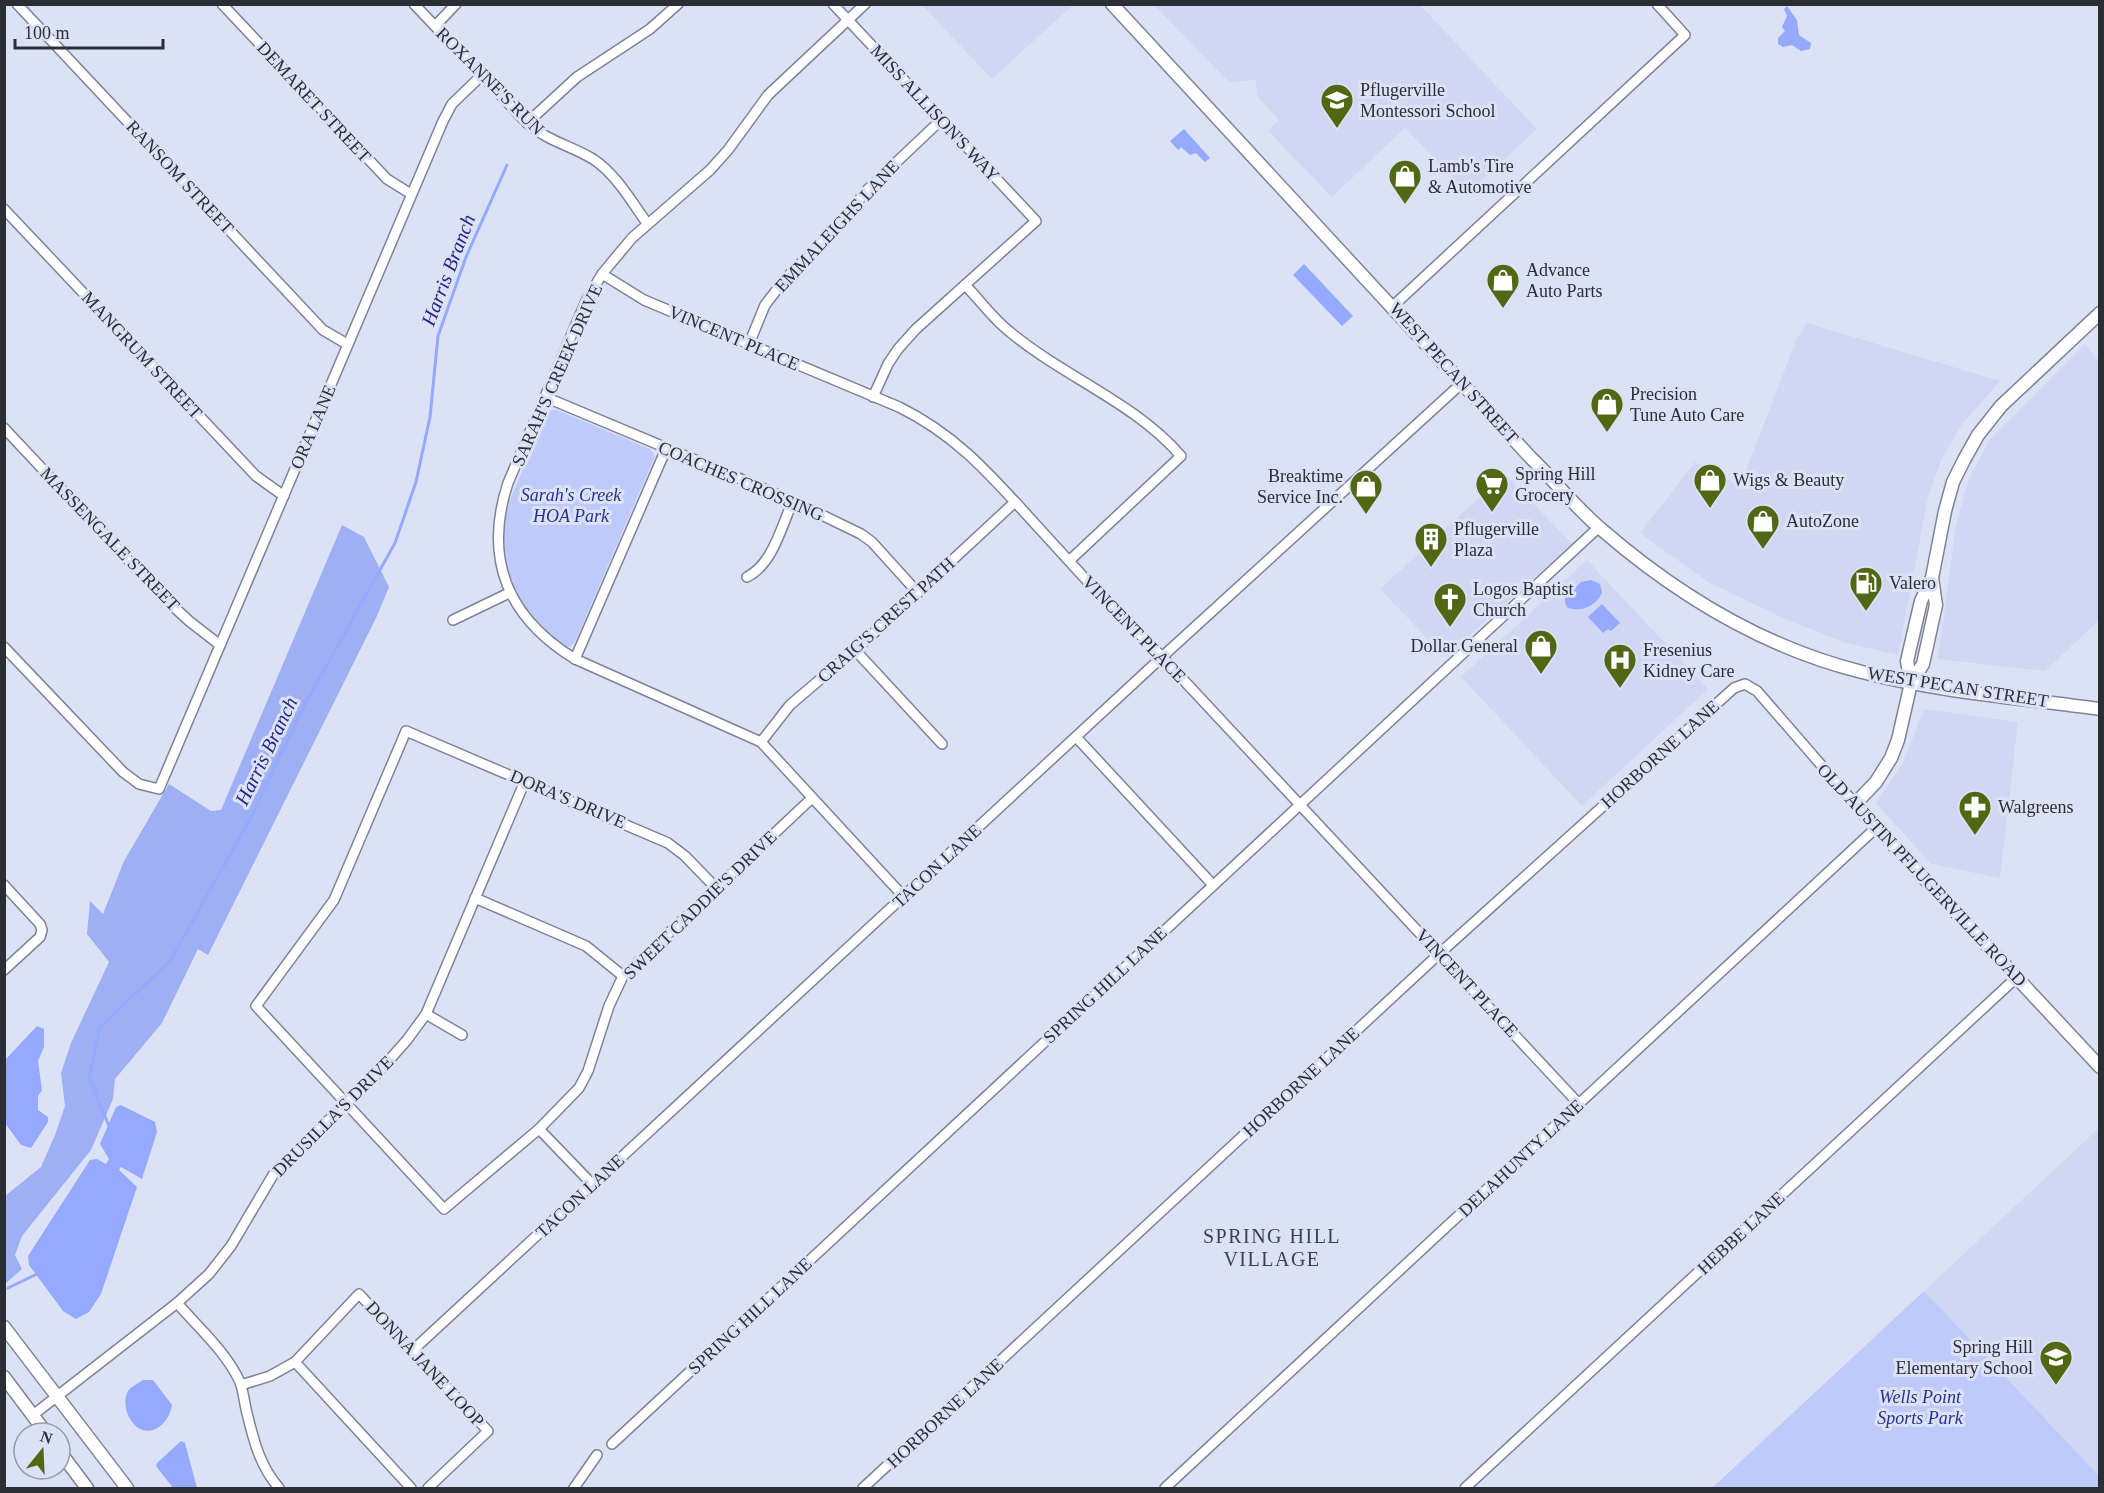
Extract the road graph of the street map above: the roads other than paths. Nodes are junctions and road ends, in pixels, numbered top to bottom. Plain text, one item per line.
1 (17, 4) edge
2 (222, 4) edge
3 (414, 4) edge
4 (456, 4) edge
5 (678, 4) edge
6 (833, 4) edge
7 (865, 4) edge
8 (1112, 4) edge
9 (1657, 4) edge
10 (848, 20) junction
11 (435, 26) junction
12 (482, 75) junction
13 (941, 120) junction
14 (527, 123) junction
15 (411, 194) junction
16 (4, 209) edge
17 (647, 223) junction
18 (602, 274) junction
19 (965, 285) junction
20 (1393, 306) junction
21 (2100, 313) edge
22 (347, 344) junction
23 (749, 344) junction
24 (1462, 383) junction
25 (545, 397) junction
26 (873, 397) junction
27 (4, 428) edge
28 (666, 449) junction
29 (284, 496) junction
30 (793, 501) junction
31 (1015, 502) junction
32 (1599, 527) junction
33 (1069, 561) junction
34 (747, 577) dead end
35 (509, 593) junction
36 (918, 593) junction
37 (453, 620) dead end
38 (220, 645) junction
39 (4, 647) edge
40 (855, 650) junction
41 (1162, 657) junction
42 (575, 659) junction
43 (1911, 683) junction
44 (1744, 684) joint
45 (2100, 709) edge
46 (1076, 736) junction
47 (761, 741) junction
48 (942, 744) dead end
49 (525, 781) junction
50 (812, 798) junction
51 (1855, 804) junction
52 (1302, 806) junction
53 (1876, 827) junction
54 (4, 885) edge
55 (1213, 885) junction
56 (716, 888) junction
57 (904, 897) junction
58 (476, 898) junction
59 (1439, 954) junction
60 (4, 970) edge
61 (623, 976) junction
62 (2017, 977) junction
63 (426, 1014) junction
64 (462, 1035) dead end
65 (2100, 1067) edge
66 (1579, 1104) junction
67 (346, 1105) junction
68 (539, 1129) junction
69 (593, 1185) junction
70 (177, 1304) junction
71 (4, 1327) edge
72 (412, 1351) junction
73 (295, 1362) junction
74 (4, 1377) edge
75 (241, 1385) junction
76 (57, 1396) junction
77 (33, 1415) junction
78 (37, 1421) edge
79 (612, 1444) dead end
80 (597, 1455) dead end
81 (72, 1468) edge
82 (87, 1488) edge
83 (127, 1488) edge
84 (279, 1488) edge
85 (411, 1488) edge
86 (428, 1488) edge
87 (574, 1488) edge
88 (863, 1488) edge
89 (1165, 1488) edge
90 (1465, 1488) edge

1 - 22 street, RANSOM STREET
2 - 15 street, DEMARET STREET
3 - 11 street, ROXANNE'S RUN
4 - 11 street
5 - 14 street
6 - 10 street, MISS ALLISON'S WAY
7 - 10 street, SARAH'S CREEK DRIVE
8 - 20 main road, WEST PECAN STREET
9 - 20 street
10 - 13 street, MISS ALLISON'S WAY
10 - 17 street, SARAH'S CREEK DRIVE
11 - 12 street, ROXANNE'S RUN
12 - 14 street, ROXANNE'S RUN
12 - 15 street, ORA LANE
13 - 19 street, MISS ALLISON'S WAY
13 - 23 street, EMMALEIGHS LANE
14 - 17 street, ROXANNE'S RUN
15 - 22 street, ORA LANE
16 - 29 street, MANGRUM STREET
17 - 18 street, SARAH'S CREEK DRIVE
18 - 23 street, VINCENT PLACE
18 - 25 street, SARAH'S CREEK DRIVE
19 - 26 street
19 - 33 street
20 - 24 main road, WEST PECAN STREET
21 - 43 main road
22 - 29 street, ORA LANE
23 - 26 street, VINCENT PLACE
24 - 32 main road, WEST PECAN STREET
24 - 41 street, TACON LANE
25 - 28 street, COACHES CROSSING
25 - 35 street, SARAH'S CREEK DRIVE
26 - 31 street, VINCENT PLACE
27 - 38 street, MASSENGALE STREET
28 - 30 street, COACHES CROSSING
28 - 42 street
29 - 38 street, ORA LANE
30 - 34 street
30 - 36 street, COACHES CROSSING
31 - 33 street, VINCENT PLACE
31 - 36 street, CRAIG'S CREST PATH
32 - 43 main road, WEST PECAN STREET
32 - 52 street, SPRING HILL LANE
33 - 41 street, VINCENT PLACE
35 - 37 street
35 - 42 street, SARAH'S CREEK DRIVE
36 - 40 street, CRAIG'S CREST PATH
38 - 39 street, ORA LANE
40 - 47 street, CRAIG'S CREST PATH
40 - 48 street
41 - 46 street, TACON LANE
41 - 52 street, VINCENT PLACE
42 - 47 street, SARAH'S CREEK DRIVE
43 - 45 main road, WEST PECAN STREET
43 - 51 main road
44 - 51 street, OLD AUSTIN PFLUGERVILLE ROAD
44 - 59 street, HORBORNE LANE
46 - 55 street
46 - 57 street, TACON LANE
47 - 50 street, SARAH'S CREEK DRIVE
49 - 56 street, DORA'S DRIVE
49 - 58 street, DRUSILLA'S DRIVE
49 - 67 street, DORA'S DRIVE
50 - 56 street, SWEET CADDIE'S DRIVE
50 - 57 street, SARAH'S CREEK DRIVE
51 - 53 main road, OLD AUSTIN PFLUGERVILLE ROAD
52 - 55 street, SPRING HILL LANE
52 - 59 street, VINCENT PLACE
53 - 62 main road, OLD AUSTIN PFLUGERVILLE ROAD
53 - 66 street, DELAHUNTY LANE
54 - 60 street
55 - 79 street, SPRING HILL LANE
56 - 61 street, SWEET CADDIE'S DRIVE
57 - 69 street, TACON LANE
58 - 61 street
58 - 63 street, DRUSILLA'S DRIVE
59 - 66 street, VINCENT PLACE
59 - 88 street, HORBORNE LANE
61 - 68 street, SWEET CADDIE'S DRIVE
62 - 65 main road, OLD AUSTIN PFLUGERVILLE ROAD
62 - 90 street, HEBBE LANE
63 - 64 street
63 - 67 street, DRUSILLA'S DRIVE
66 - 89 street, DELAHUNTY LANE
67 - 68 street, SWEET CADDIE'S DRIVE
67 - 70 street, DRUSILLA'S DRIVE
68 - 69 street
69 - 72 street, TACON LANE
70 - 75 street
70 - 76 street, DRUSILLA'S DRIVE
71 - 76 main road
72 - 73 street, DONNA JANE LOOP
72 - 86 street, DONNA JANE LOOP
73 - 75 street, DONNA JANE LOOP
73 - 85 street
74 - 77 main road
75 - 84 street
76 - 77 street, DRUSILLA'S DRIVE
76 - 83 main road
77 - 78 main road
80 - 87 street
81 - 82 main road

